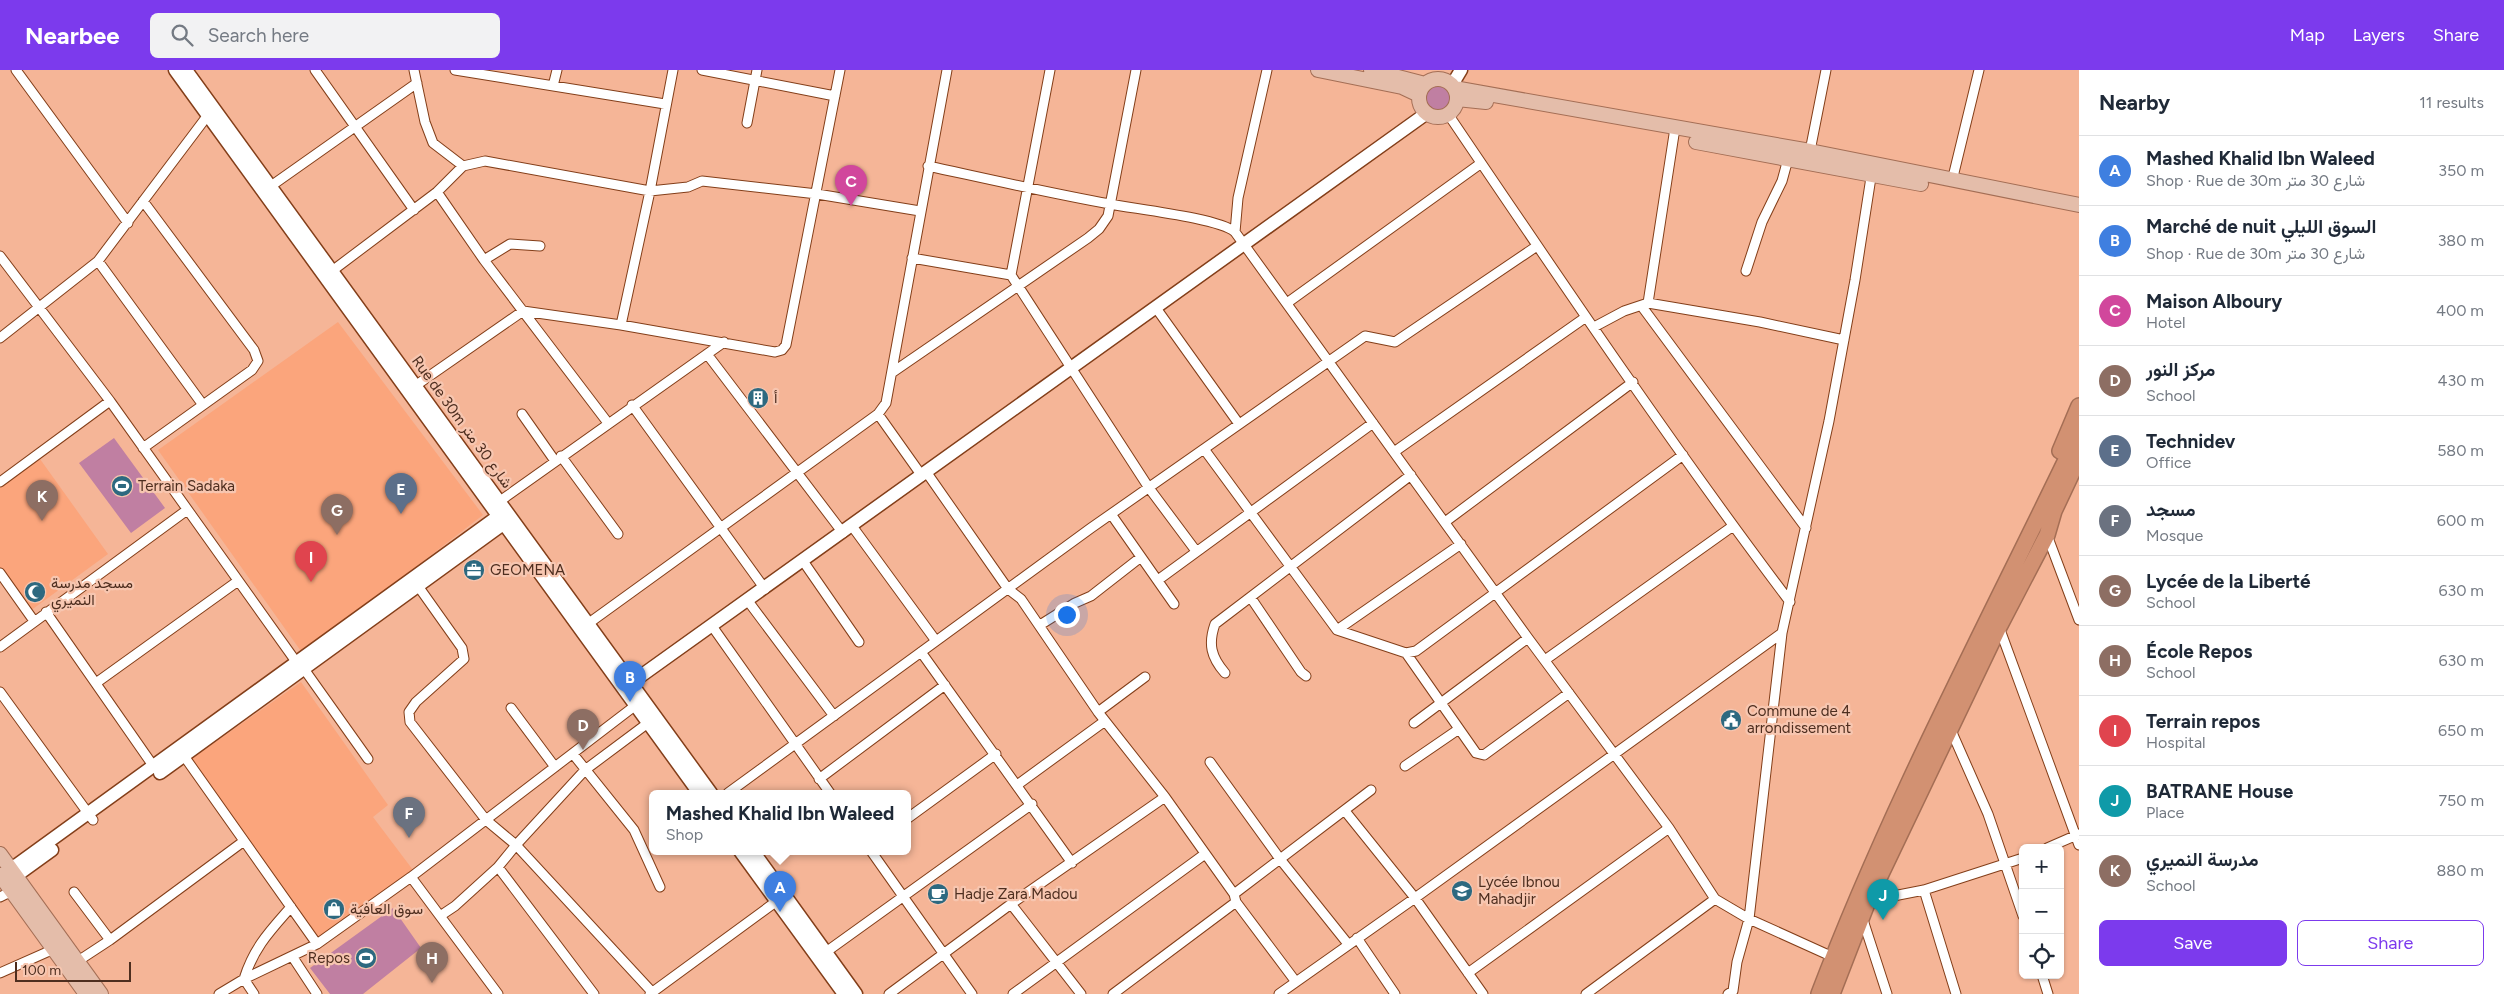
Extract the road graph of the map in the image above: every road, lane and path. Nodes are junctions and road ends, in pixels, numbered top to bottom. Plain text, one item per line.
1 (16, 70) edge
2 (175, 70) edge
3 (186, 70) edge
4 (315, 70) edge
5 (414, 70) edge
6 (455, 70) edge
7 (556, 70) edge
8 (673, 70) edge
9 (702, 70) edge
10 (840, 70) edge
11 (947, 70) edge
12 (1050, 70) edge
13 (1136, 70) edge
14 (1267, 70) edge
15 (1318, 70) edge
16 (1371, 70) edge
17 (1461, 70) edge
18 (1826, 70) edge
19 (1979, 70) edge
20 (756, 75) edge
21 (417, 84) junction
22 (554, 86) junction
23 (1422, 89) junction
24 (1454, 91) junction
25 (835, 96) junction
26 (665, 104) junction
27 (210, 112) junction
28 (1428, 113) junction
29 (1448, 114) junction
30 (747, 123) dead end
31 (356, 127) junction
32 (1674, 133) junction
33 (1810, 151) junction
34 (1788, 159) junction
35 (1480, 164) junction
36 (463, 166) junction
37 (928, 166) junction
38 (1872, 170) junction
39 (1952, 181) junction
40 (271, 186) junction
41 (1027, 188) junction
42 (650, 190) junction
43 (437, 192) junction
44 (817, 194) junction
45 (143, 201) junction
46 (1110, 204) junction
47 (2079, 205) edge
48 (414, 210) junction
49 (920, 211) junction
50 (2079, 213) edge
51 (128, 223) junction
52 (1235, 232) junction
53 (1244, 244) junction
54 (540, 246) dead end
55 (1537, 246) junction
56 (0, 256) edge
57 (912, 258) junction
58 (484, 260) junction
59 (98, 261) junction
60 (332, 271) junction
61 (1746, 272) dead end
62 (1011, 275) junction
63 (1019, 287) junction
64 (1287, 303) junction
65 (1648, 303) junction
66 (40, 308) junction
67 (1156, 308) junction
68 (523, 312) junction
69 (1586, 317) junction
70 (620, 325) junction
71 (1594, 327) junction
72 (0, 338) edge
73 (1844, 340) junction
74 (724, 342) junction
75 (706, 354) junction
76 (1328, 362) junction
77 (1072, 368) junction
78 (893, 372) junction
79 (1633, 382) junction
80 (415, 386) junction
81 (110, 401) junction
82 (203, 405) junction
83 (632, 405) junction
84 (2079, 406) edge
85 (522, 414) dead end
86 (878, 414) junction
87 (608, 423) junction
88 (1373, 423) junction
89 (1239, 424) junction
90 (2079, 433) edge
91 (144, 448) junction
92 (1204, 449) junction
93 (1394, 452) junction
94 (1683, 455) junction
95 (558, 458) junction
96 (2075, 458) edge
97 (798, 472) junction
98 (925, 474) junction
99 (1411, 475) junction
100 (2079, 477) edge
101 (0, 482) edge
102 (1149, 488) junction
103 (2048, 509) junction
104 (187, 510) junction
105 (1249, 513) junction
106 (504, 514) junction
107 (1111, 514) junction
108 (1445, 522) junction
109 (1733, 526) junction
110 (720, 528) junction
111 (1806, 528) junction
112 (848, 530) junction
113 (618, 534) dead end
114 (2047, 535) junction
115 (1461, 544) junction
116 (1196, 551) junction
117 (1141, 557) junction
118 (803, 561) junction
119 (1290, 567) junction
120 (0, 573) edge
121 (1158, 580) junction
122 (238, 581) junction
123 (418, 586) junction
124 (765, 589) junction
125 (1008, 589) junction
126 (1497, 593) junction
127 (1251, 598) junction
128 (748, 600) junction
129 (1790, 602) junction
130 (1174, 604) dead end
131 (46, 612) junction
132 (2079, 620) edge
133 (34, 621) junction
134 (589, 623) junction
135 (1040, 625) junction
136 (712, 626) junction
137 (1999, 627) junction
138 (1337, 630) junction
139 (1782, 633) junction
140 (1528, 638) junction
141 (936, 641) junction
142 (859, 642) dead end
143 (0, 647) edge
144 (921, 652) junction
145 (1406, 654) junction
146 (1545, 660) junction
147 (301, 666) junction
148 (1225, 673) dead end
149 (1306, 676) dead end
150 (1145, 677) dead end
151 (96, 683) junction
152 (628, 685) junction
153 (945, 685) junction
154 (0, 692) edge
155 (1569, 693) junction
156 (1440, 704) junction
157 (636, 705) junction
158 (511, 708) dead end
159 (1098, 712) junction
160 (834, 716) junction
161 (653, 720) junction
162 (1105, 721) junction
163 (1414, 723) dead end
164 (1950, 728) junction
165 (1459, 730) junction
166 (795, 744) junction
167 (573, 754) junction
168 (996, 754) junction
169 (1614, 754) junction
170 (184, 756) junction
171 (368, 759) dead end
172 (1210, 762) dead end
173 (1405, 766) dead end
174 (154, 767) junction
175 (555, 768) junction
176 (586, 770) junction
177 (819, 779) junction
178 (1017, 785) junction
179 (697, 790) edge
180 (709, 790) edge
181 (732, 790) edge
182 (828, 790) edge
183 (1372, 790) dead end
184 (1165, 797) junction
185 (1032, 804) junction
186 (1345, 811) junction
187 (911, 816) edge
188 (91, 817) junction
189 (486, 820) junction
190 (1669, 828) junction
191 (2077, 835) edge
192 (244, 842) junction
193 (2056, 844) edge
194 (516, 845) junction
195 (2079, 845) edge
196 (0, 854) edge
197 (1206, 854) junction
198 (743, 855) edge
199 (755, 855) edge
200 (874, 855) edge
201 (1280, 859) junction
202 (2019, 860) edge
203 (1072, 863) junction
204 (2006, 865) junction
205 (498, 867) junction
206 (411, 878) junction
207 (6, 884) edge
208 (660, 886) dead end
209 (1924, 890) junction
210 (74, 892) dead end
211 (903, 896) junction
212 (1235, 898) junction
213 (1415, 898) junction
214 (781, 899) junction
215 (1715, 899) junction
216 (1868, 900) junction
217 (1011, 904) junction
218 (2019, 904) edge
219 (291, 907) junction
220 (440, 916) junction
221 (1862, 917) junction
222 (1749, 919) junction
223 (1357, 938) junction
224 (110, 940) junction
225 (317, 944) junction
226 (1348, 944) junction
227 (54, 949) junction
228 (826, 952) junction
229 (945, 954) junction
230 (292, 956) junction
231 (1833, 957) junction
232 (78, 962) junction
233 (1058, 963) junction
234 (0, 973) edge
235 (1468, 973) junction
236 (244, 978) junction
237 (2043, 979) edge
238 (1296, 982) junction
239 (651, 993) edge
240 (1731, 993) edge
241 (86, 994) edge
242 (101, 994) edge
243 (219, 994) edge
244 (254, 994) edge
245 (318, 994) edge
246 (498, 994) edge
247 (594, 994) edge
248 (844, 994) edge
249 (856, 994) edge
250 (889, 994) edge
251 (972, 994) edge
252 (1013, 994) edge
253 (1081, 994) edge
254 (1114, 994) edge
255 (1279, 994) edge
256 (1396, 994) edge
257 (1483, 994) edge
258 (1586, 994) edge
259 (1819, 994) edge
260 (1832, 994) edge
261 (1887, 994) edge
262 (1956, 994) edge
263 (2048, 994) edge

1 - 51 street
2 - 27 street, Rue de 30m شارع 30 متر
3 - 27 street, Rue de 30m شارع 30 متر
4 - 31 street
5 - 21 street
6 - 22 street
7 - 22 street
8 - 26 street
9 - 20 street
10 - 25 street
11 - 37 street
12 - 41 street
13 - 46 street
14 - 52 street
15 - 23 main road
16 - 23 main road
17 - 24 street
18 - 33 street
19 - 39 street
20 - 25 street
20 - 30 street
21 - 31 street
21 - 36 street
22 - 26 street
23 - 24 main road
23 - 28 main road
24 - 29 main road
24 - 32 main road
25 - 44 street
26 - 42 street
27 - 40 street, Rue de 30m شارع 30 متر
27 - 45 street
27 - 106 street, Rue de 30m شارع 30 متر
28 - 29 main road
28 - 53 street
29 - 35 street
31 - 40 street
31 - 48 street
32 - 33 main road
32 - 34 main road
32 - 65 street
33 - 38 main road
34 - 38 main road
34 - 61 street
35 - 55 street
35 - 64 street
36 - 42 street
36 - 43 street
37 - 41 street
37 - 49 street
38 - 39 main road
38 - 50 main road
38 - 73 street
39 - 47 main road
40 - 60 street, Rue de 30m شارع 30 متر
41 - 46 street
41 - 62 street
42 - 44 street
42 - 70 street
43 - 48 street
43 - 58 street
44 - 49 street
44 - 74 street
45 - 51 street
45 - 82 street
46 - 52 street
46 - 63 street
48 - 60 street
49 - 57 street
51 - 59 street
52 - 53 street
53 - 64 street
53 - 67 street
54 - 58 street
55 - 69 street
55 - 76 street
56 - 66 street
57 - 62 street
57 - 78 street
58 - 68 street
59 - 66 street
59 - 82 street
60 - 80 street, Rue de 30m شارع 30 متر
62 - 63 street
63 - 77 street
63 - 78 street
64 - 76 street
65 - 71 street
65 - 73 street
65 - 111 street
66 - 72 street
66 - 81 street
67 - 77 street
67 - 89 street
68 - 70 street
68 - 80 street
68 - 87 street
69 - 71 street
69 - 93 street
70 - 74 street
71 - 79 street
73 - 111 street
74 - 75 street
75 - 83 street
75 - 97 street
76 - 88 street
76 - 89 street
77 - 98 street
77 - 102 street
78 - 86 street
79 - 94 street
79 - 108 street
80 - 106 street, Rue de 30m شارع 30 متر
81 - 91 street
81 - 101 street
82 - 91 street
83 - 87 street
83 - 110 street
84 - 103 highway
85 - 95 street
86 - 97 street
86 - 98 street
87 - 95 street
88 - 93 street
88 - 105 street
89 - 92 street
90 - 96 highway
91 - 104 street
92 - 102 street
92 - 105 street
93 - 99 street
94 - 109 street
94 - 126 street
95 - 106 street
95 - 113 street
96 - 103 highway
97 - 110 street
97 - 112 street
98 - 112 street
98 - 125 street
99 - 108 street
99 - 119 street
100 - 103 highway
102 - 107 street
102 - 116 street
103 - 114 highway
103 - 231 highway
104 - 122 street
104 - 131 street
105 - 116 street
105 - 119 street
106 - 123 street
106 - 134 street, Rue de 30m شارع 30 متر
106 - 147 street
106 - 152 street, Rue de 30m شارع 30 متر
107 - 117 street
107 - 125 street
108 - 115 street
109 - 129 street
109 - 146 street
110 - 124 street
110 - 134 street
111 - 129 street
112 - 118 street
112 - 141 street
114 - 132 street
114 - 137 highway
115 - 126 street
115 - 138 street
116 - 121 street
117 - 121 street
117 - 135 street
118 - 124 street
118 - 142 street
119 - 127 street
119 - 138 street
120 - 133 street
121 - 130 street
122 - 147 street
122 - 151 street
123 - 147 street
123 - 189 street
124 - 128 street
125 - 135 street
125 - 141 street
126 - 140 street
126 - 145 street
127 - 148 street
127 - 149 street
128 - 136 street
128 - 160 street
129 - 139 street
131 - 133 street
131 - 151 street
133 - 143 street
134 - 152 street, Rue de 30m شارع 30 متر
135 - 159 street
136 - 152 street
136 - 166 street
137 - 164 highway
137 - 191 street
138 - 145 street
139 - 169 street
139 - 222 street
140 - 146 street
140 - 156 street
141 - 144 street
144 - 153 street
144 - 160 street
145 - 156 street
146 - 155 street
147 - 170 street
147 - 171 street
147 - 174 street
150 - 159 street
151 - 174 street
152 - 157 street, Rue de 30m شارع 30 متر
152 - 161 street, Rue de 30m شارع 30 متر
153 - 168 street
153 - 177 street
154 - 188 street
155 - 165 street
155 - 169 street
156 - 163 street
156 - 165 street
157 - 161 street, Rue de 30m شارع 30 متر
157 - 167 street
158 - 175 street
159 - 162 street
160 - 166 street
161 - 176 street
161 - 179 street, Rue de 30m شارع 30 متر
161 - 180 street, Rue de 30m شارع 30 متر
162 - 178 street
162 - 184 street
164 - 204 street
164 - 216 highway
165 - 173 street
166 - 177 street
166 - 181 street
167 - 175 street
167 - 176 street
168 - 178 street
168 - 187 street
169 - 190 street
169 - 213 street
170 - 188 street
170 - 192 street
172 - 201 street
174 - 188 street
175 - 189 street
176 - 194 street
176 - 208 street
177 - 182 street
178 - 185 street
183 - 186 street
184 - 197 street
184 - 203 street
185 - 203 street
185 - 211 street
186 - 201 street
186 - 213 street
188 - 207 street
189 - 194 street
189 - 206 street
190 - 215 street
190 - 235 street
191 - 193 street
191 - 195 street
192 - 219 street
192 - 224 street
194 - 205 street
194 - 239 street
196 - 207 main road
197 - 212 street
197 - 233 street
198 - 214 street
199 - 214 street
200 - 211 street
201 - 212 street
201 - 226 street
202 - 204 street
203 - 217 street
204 - 209 street
204 - 218 street
205 - 220 street
205 - 247 street
206 - 220 street
206 - 225 street
207 - 227 main road
207 - 232 main road
209 - 216 street
209 - 262 street
210 - 224 street
211 - 228 street
211 - 229 street
212 - 238 street
212 - 254 street
213 - 223 street
213 - 235 street
214 - 228 street
214 - 239 street
214 - 248 street
215 - 222 street
215 - 258 street
216 - 221 highway
217 - 229 street
217 - 233 street
219 - 225 street
219 - 236 street
220 - 246 street
221 - 260 highway
221 - 261 street
222 - 231 street
222 - 240 street
223 - 226 street
223 - 256 street
224 - 232 street
225 - 230 street
226 - 238 street
227 - 234 street
227 - 241 main road
228 - 249 street
229 - 250 street
229 - 251 street
230 - 236 street
230 - 245 street
231 - 259 highway
232 - 242 main road
233 - 252 street
233 - 253 street
235 - 257 street
236 - 243 street
236 - 244 street
237 - 263 street
238 - 255 street

